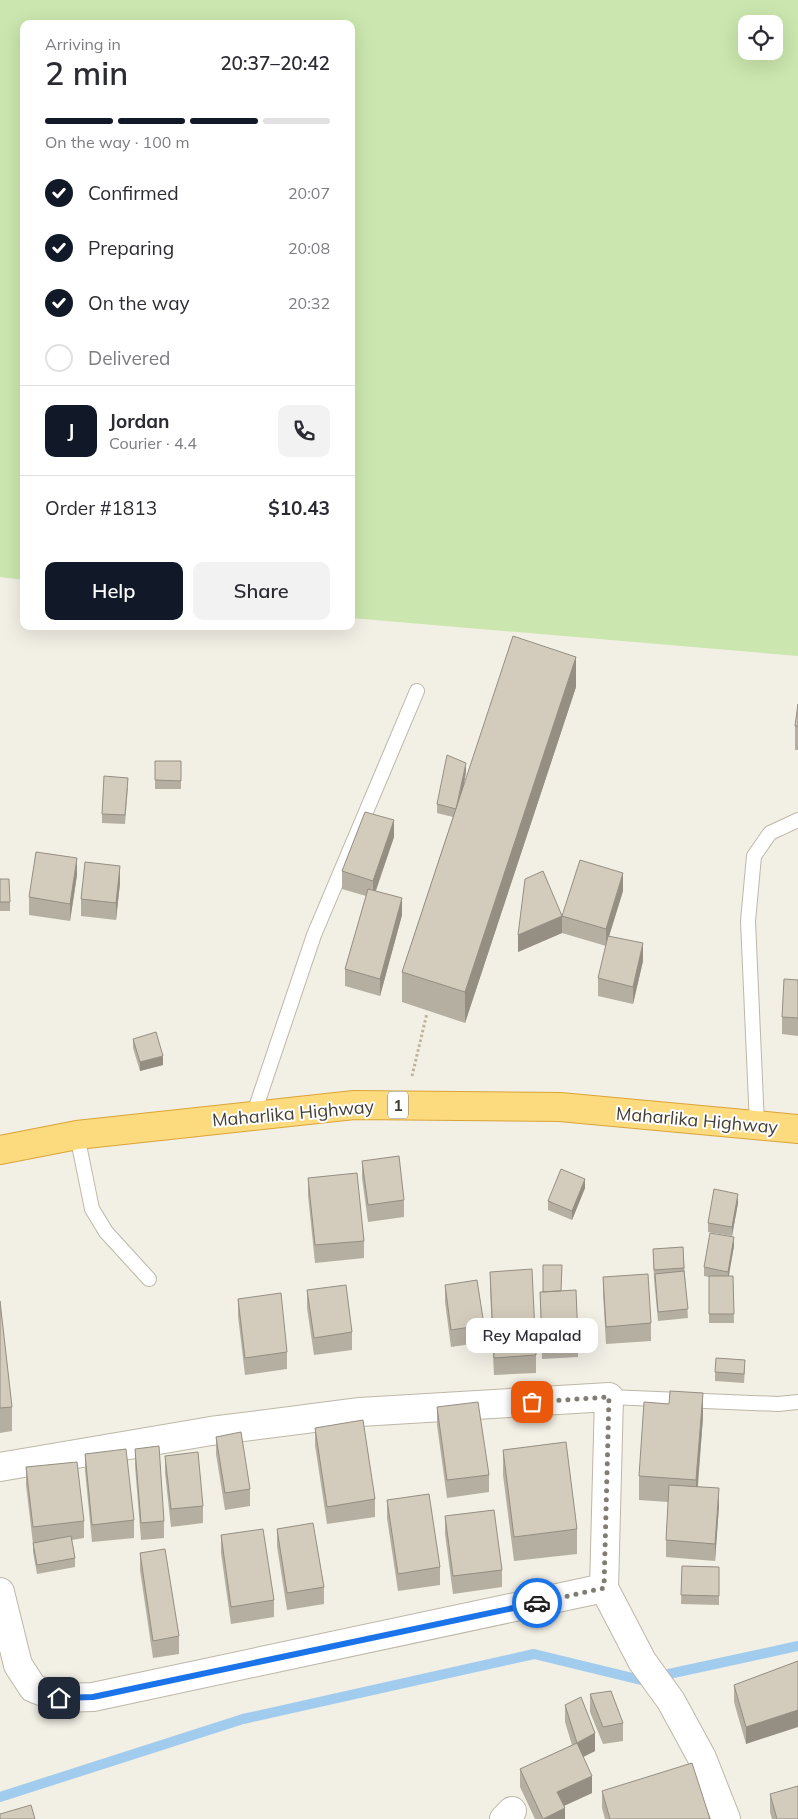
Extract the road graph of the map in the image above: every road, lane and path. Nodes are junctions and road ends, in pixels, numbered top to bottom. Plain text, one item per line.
1 (417, 691) dead end
2 (798, 820) edge
3 (427, 1013) dead end
4 (406, 1105) junction
5 (253, 1116) junction
6 (757, 1125) junction
7 (798, 1129) edge
8 (77, 1135) junction
9 (0, 1150) edge
10 (149, 1279) dead end
11 (609, 1397) junction
12 (798, 1402) edge
13 (0, 1467) edge
14 (604, 1588) junction
15 (0, 1592) edge
16 (726, 1819) edge

1 - 5 lane
2 - 6 lane
3 - 4 path
4 - 5 highway, Maharlika Highway / 1
4 - 6 highway, Maharlika Highway / 1
5 - 8 highway, Maharlika Highway / 1
6 - 7 highway, Maharlika Highway / 1
8 - 9 highway, Maharlika Highway / 1
8 - 10 lane
11 - 12 lane
11 - 13 street
11 - 14 street
14 - 15 street
14 - 16 street

